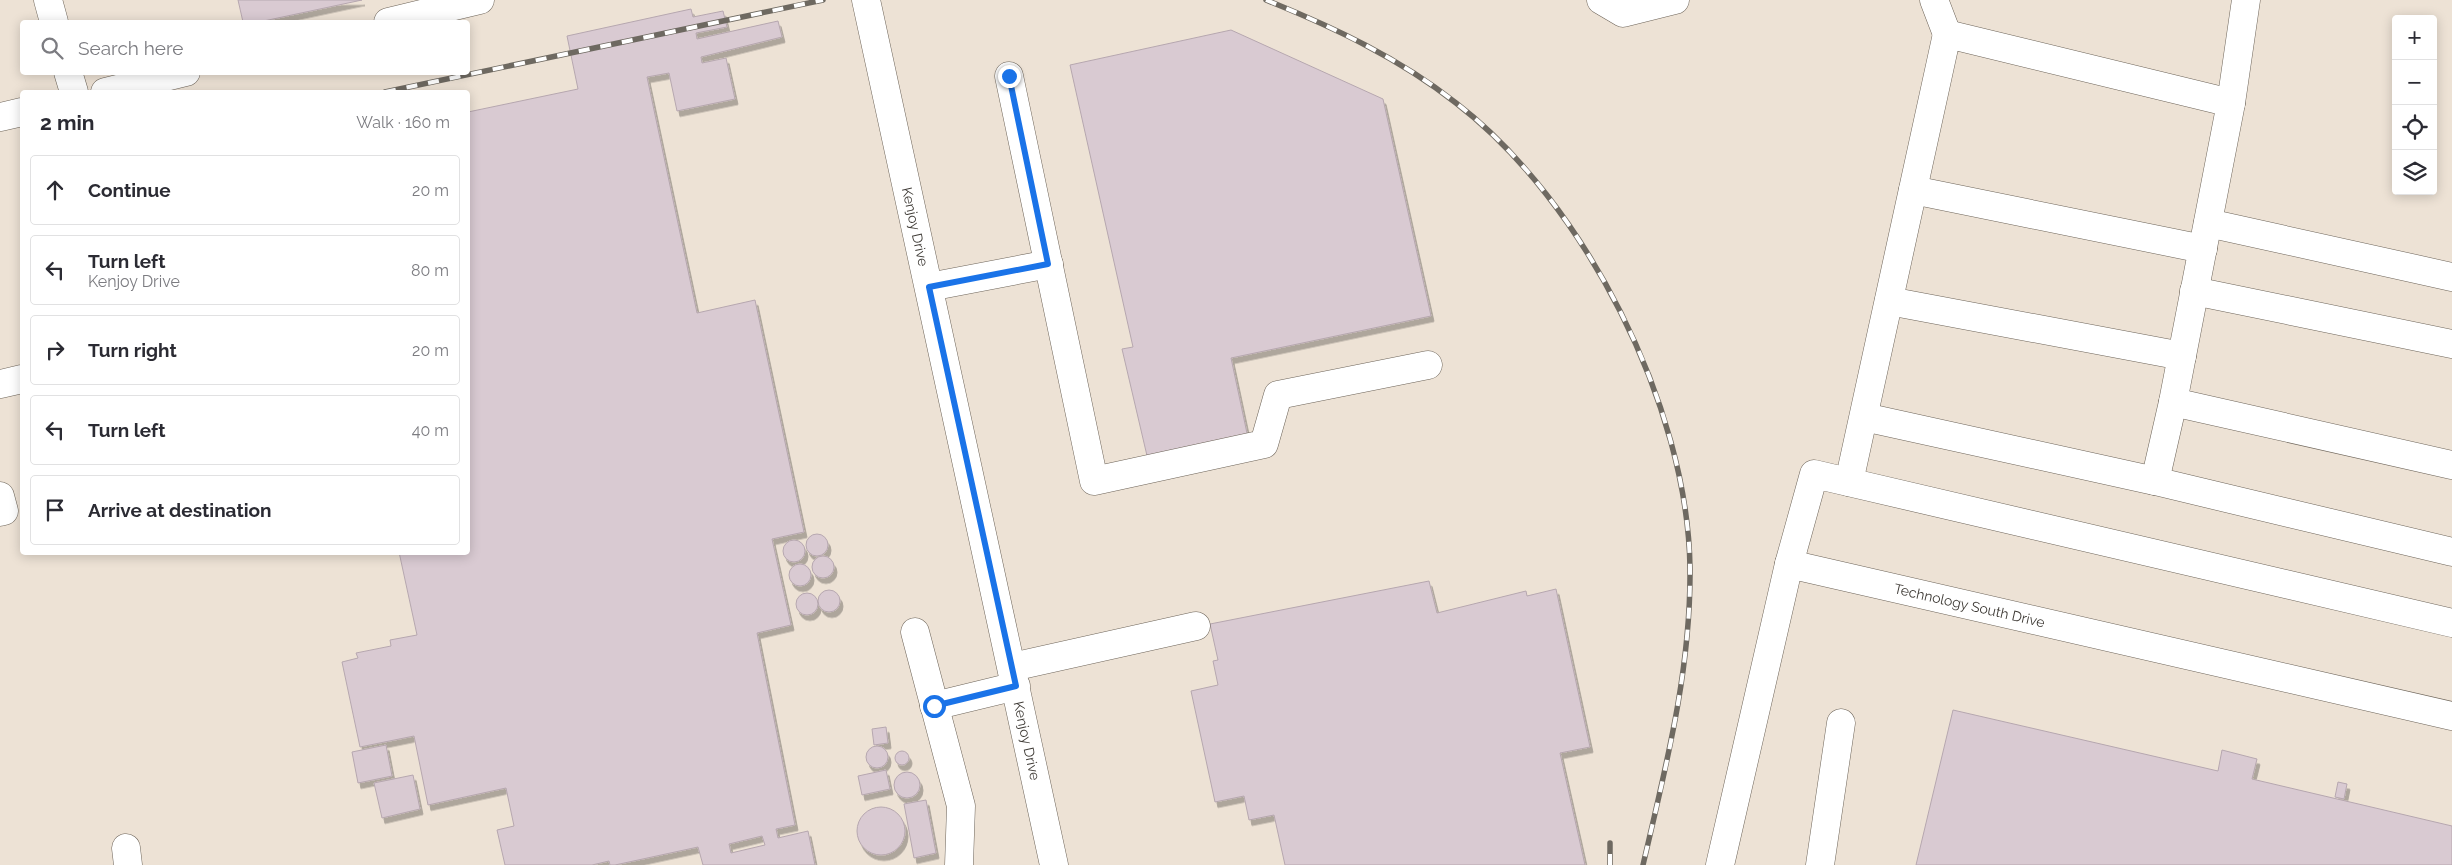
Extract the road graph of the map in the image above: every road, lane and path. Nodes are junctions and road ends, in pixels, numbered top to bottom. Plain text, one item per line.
1 (48, 0) edge
2 (480, 0) edge
3 (866, 0) edge
4 (1601, 0) edge
5 (1675, 0) edge
6 (1934, 0) edge
7 (2246, 0) edge
8 (53, 20) edge
9 (396, 20) edge
10 (1947, 34) junction
11 (69, 75) edge
12 (174, 75) edge
13 (1009, 76) dead end
14 (73, 90) edge
15 (113, 90) edge
16 (2231, 103) junction
17 (20, 112) edge
18 (0, 117) edge
19 (1913, 190) junction
20 (2208, 223) junction
21 (2203, 249) junction
22 (1048, 264) junction
23 (2452, 277) edge
24 (929, 287) junction
25 (2194, 291) junction
26 (1889, 301) junction
27 (2452, 344) edge
28 (2182, 356) junction
29 (1428, 365) dead end
30 (20, 379) edge
31 (0, 384) edge
32 (2173, 402) junction
33 (1864, 417) junction
34 (2452, 465) edge
35 (2155, 481) junction
36 (1849, 482) junction
37 (2452, 552) edge
38 (1789, 564) junction
39 (2452, 623) edge
40 (1196, 626) dead end
41 (915, 632) dead end
42 (1014, 677) junction
43 (934, 706) junction
44 (2452, 716) edge
45 (1841, 723) dead end
46 (959, 865) edge
47 (1054, 865) edge
48 (1720, 865) edge
49 (1820, 865) edge

1 - 8 street
2 - 9 street
3 - 24 street, Kenjoy Drive
4 - 5 street
6 - 10 street
7 - 16 street
10 - 16 street
10 - 19 street
11 - 14 street
12 - 15 street
13 - 22 street
16 - 20 street
17 - 18 street
19 - 21 street
19 - 26 street
20 - 21 street
20 - 23 street
21 - 25 street
22 - 24 street
22 - 29 street
24 - 42 street, Kenjoy Drive
25 - 27 street
25 - 28 street
26 - 28 street
26 - 33 street
28 - 32 street
30 - 31 street
32 - 34 street
32 - 35 street
33 - 35 street
33 - 36 street
35 - 37 street
36 - 38 street
36 - 39 street
38 - 44 street, Technology South Drive
38 - 48 street
40 - 42 street
41 - 43 street
42 - 43 street
42 - 47 street, Kenjoy Drive
43 - 46 street
45 - 49 street

